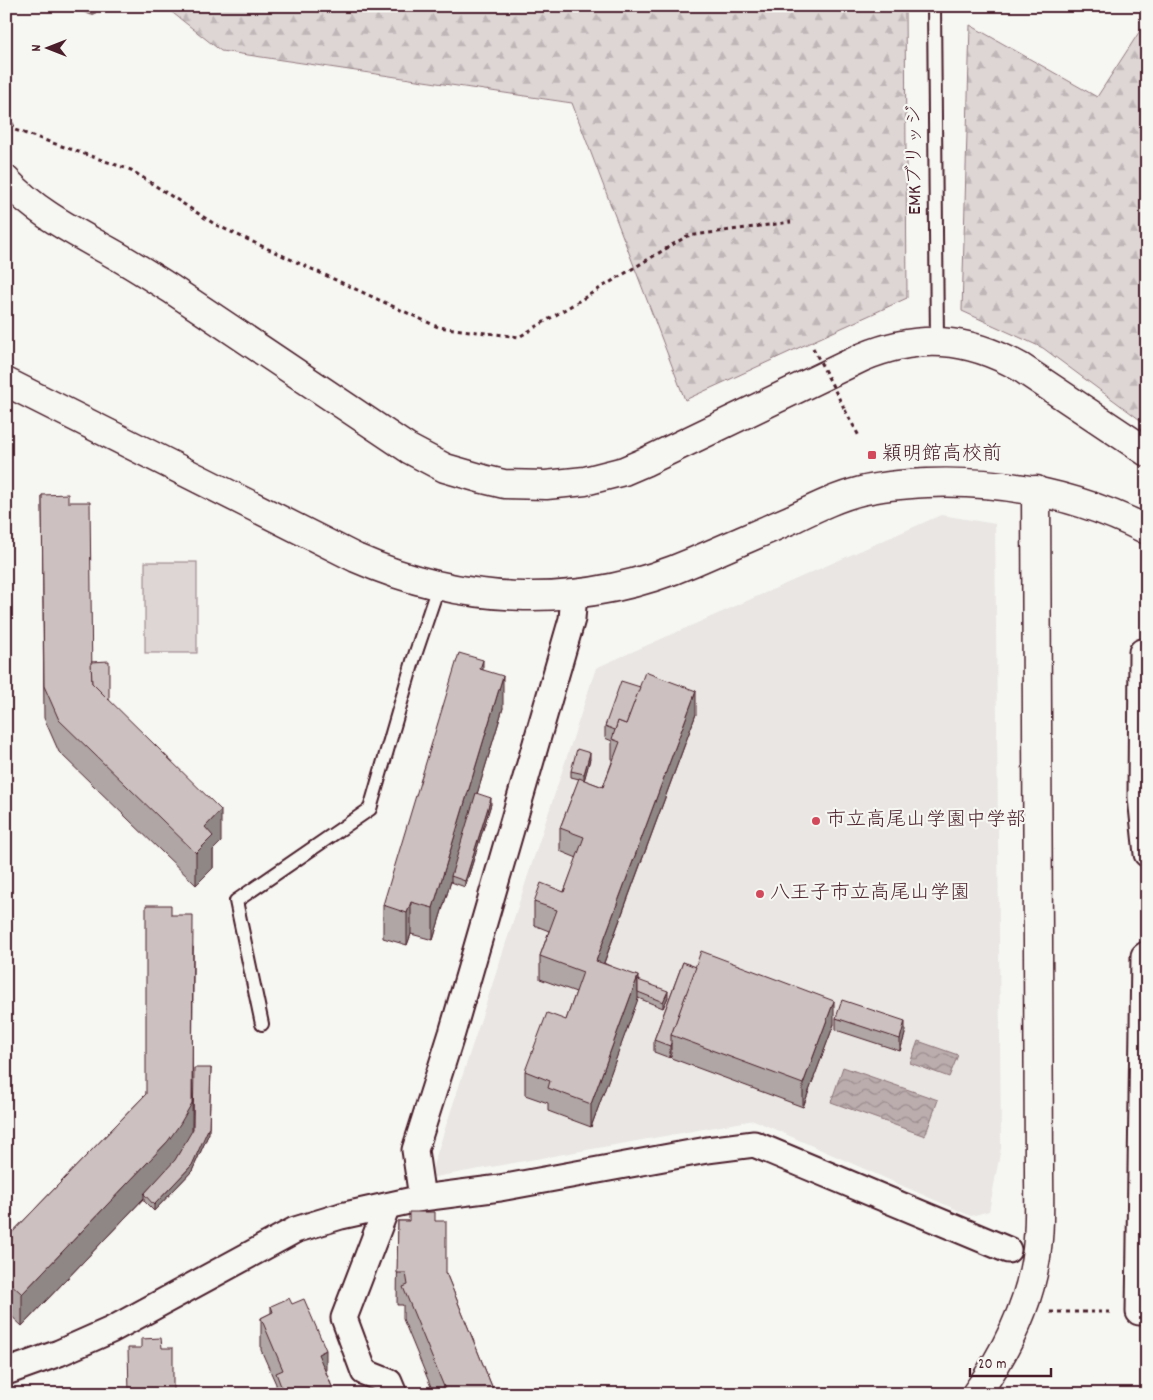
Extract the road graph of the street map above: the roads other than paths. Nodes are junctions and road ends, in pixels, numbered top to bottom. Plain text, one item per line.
1 (934, 6) edge
2 (6, 180) edge
3 (937, 341) junction
4 (6, 382) edge
5 (1147, 452) edge
6 (1036, 490) junction
7 (1147, 530) edge
8 (438, 587) junction
9 (574, 594) junction
10 (1147, 654) edge
11 (1147, 854) edge
12 (1147, 954) edge
13 (262, 1024) dead end
14 (422, 1198) junction
15 (387, 1206) junction
16 (1008, 1250) dead end
17 (1147, 1312) edge
18 (6, 1372) edge
19 (394, 1394) edge
20 (976, 1394) edge

1 - 3 lane, EMKブリッジ
2 - 3 street
3 - 5 street
4 - 8 street
6 - 7 street
6 - 9 street
6 - 20 street
8 - 9 street
8 - 13 lane
9 - 14 street
10 - 11 street
12 - 17 street
14 - 15 street
14 - 16 street
15 - 18 street
15 - 19 street

